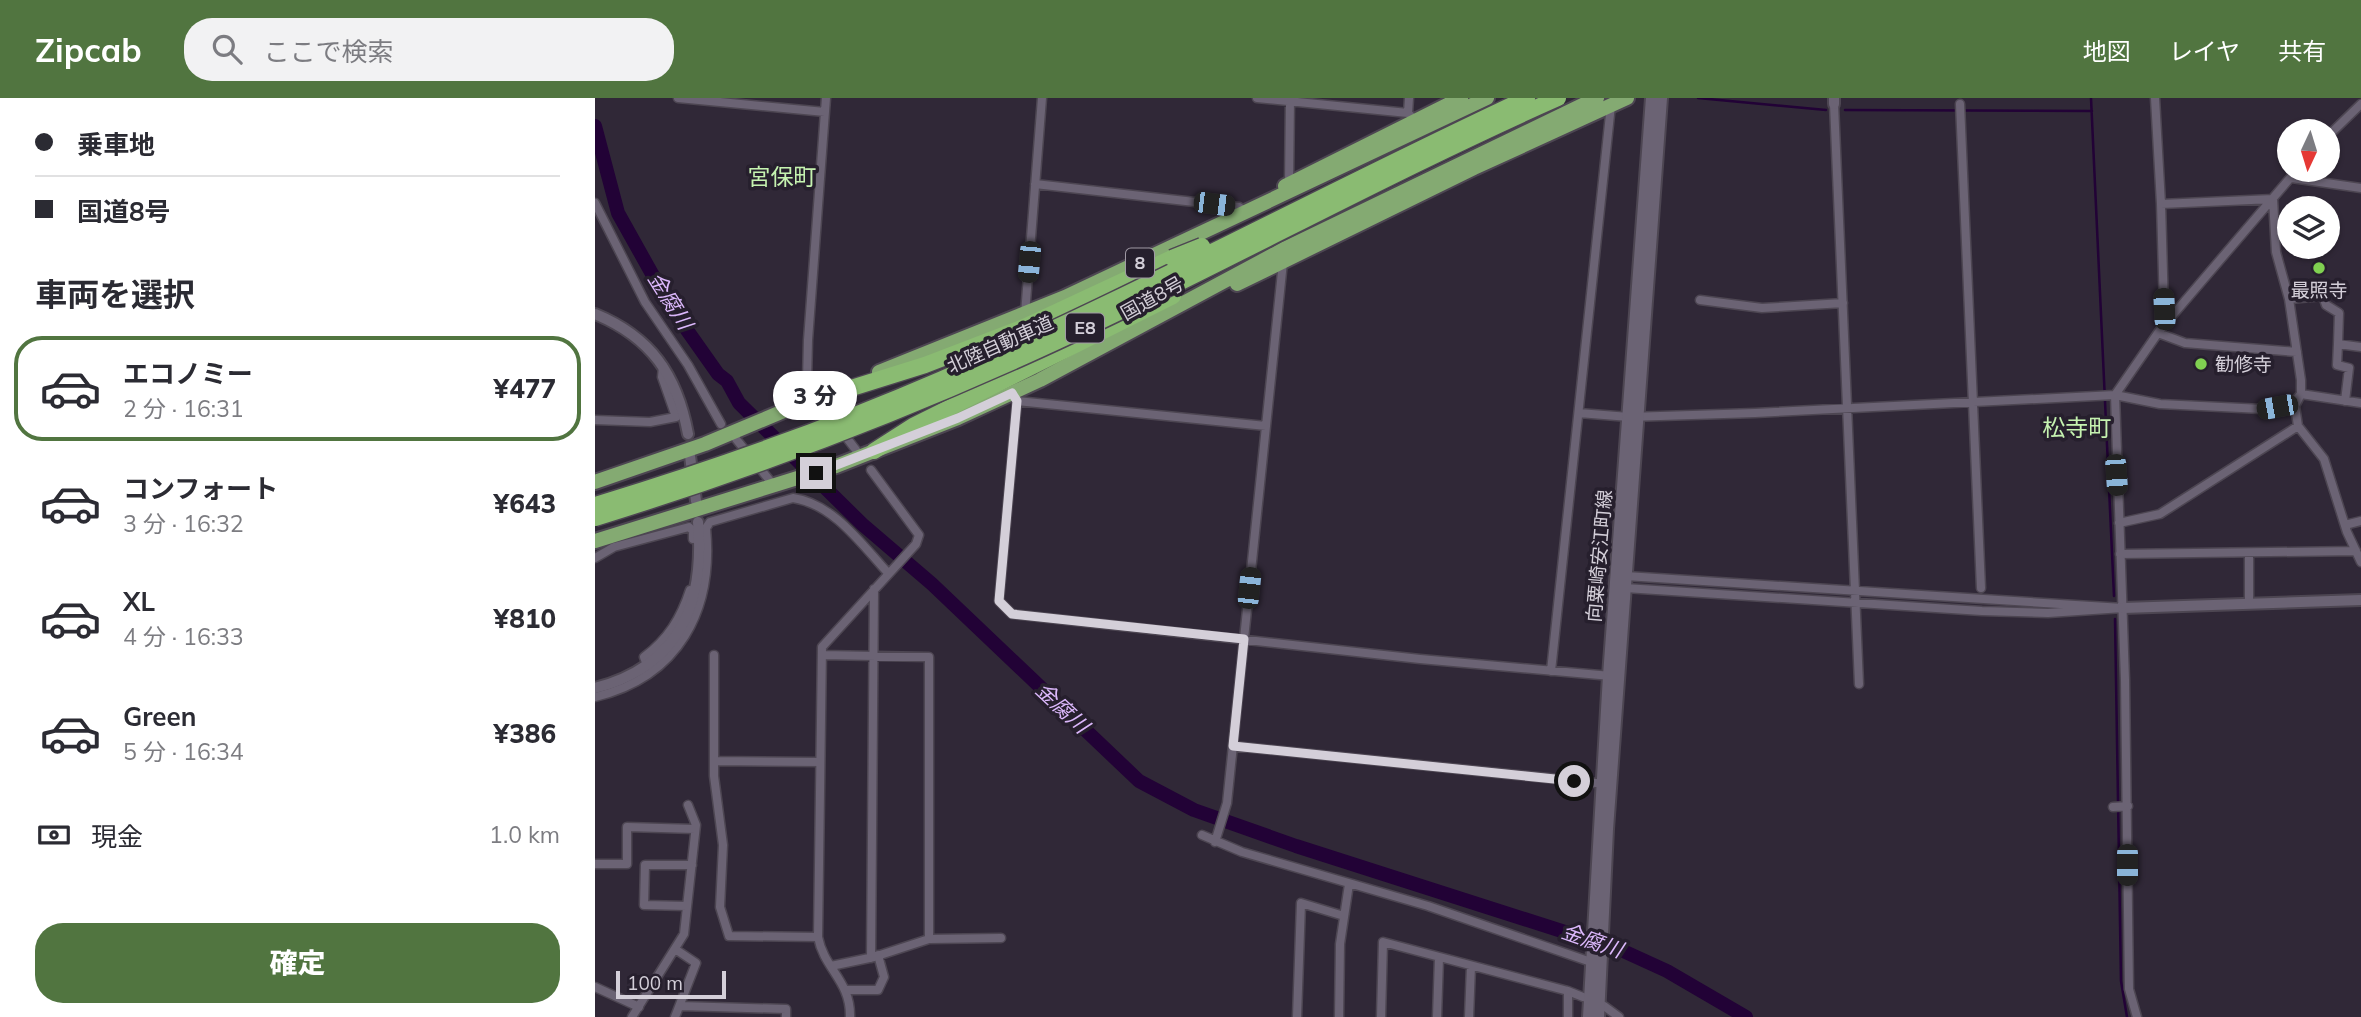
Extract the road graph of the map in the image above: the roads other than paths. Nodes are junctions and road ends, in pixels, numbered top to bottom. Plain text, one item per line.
1 (678, 98) edge
2 (825, 98) edge
3 (1042, 98) edge
4 (1257, 98) edge
5 (1409, 98) edge
6 (1461, 98) edge
7 (1527, 98) edge
8 (1558, 98) edge
9 (1597, 98) edge
10 (1627, 98) edge
11 (1652, 98) edge
12 (1661, 98) edge
13 (2155, 98) edge
14 (1291, 100) edge
15 (1483, 100) edge
16 (1834, 101) edge
17 (2361, 104) edge
18 (1611, 105) junction
19 (1960, 108) dead end
20 (825, 112) junction
21 (1412, 116) junction
22 (2340, 124) edge
23 (1389, 163) junction
24 (2287, 182) edge
25 (2332, 182) edge
26 (1035, 184) junction
27 (1289, 188) junction
28 (2361, 188) edge
29 (1359, 193) junction
30 (2273, 199) junction
31 (595, 203) edge
32 (2161, 204) junction
33 (1246, 213) junction
34 (1284, 255) junction
35 (2289, 299) junction
36 (1700, 300) dead end
37 (1843, 303) junction
38 (595, 314) edge
39 (1025, 314) junction
40 (2173, 315) junction
41 (2158, 333) junction
42 (2338, 344) junction
43 (2361, 347) edge
44 (2297, 352) junction
45 (663, 363) junction
46 (811, 387) dead end
47 (2301, 394) junction
48 (2108, 395) junction
49 (1015, 397) junction
50 (2345, 401) junction
51 (820, 403) dead end
52 (1972, 403) junction
53 (2361, 403) edge
54 (795, 406) junction
55 (1847, 408) junction
56 (1579, 412) junction
57 (1634, 416) junction
58 (595, 420) edge
59 (721, 424) dead end
60 (1266, 426) junction
61 (2298, 426) junction
62 (688, 434) dead end
63 (739, 434) junction
64 (856, 450) dead end
65 (874, 452) junction
66 (690, 456) dead end
67 (871, 470) dead end
68 (595, 482) edge
69 (771, 482) dead end
70 (696, 501) dead end
71 (595, 505) edge
72 (595, 518) edge
73 (2361, 521) edge
74 (698, 522) dead end
75 (2119, 523) junction
76 (2345, 525) junction
77 (595, 541) edge
78 (2356, 551) junction
79 (2249, 553) junction
80 (2120, 554) junction
81 (595, 558) edge
82 (2361, 562) edge
83 (890, 572) junction
84 (1622, 581) junction
85 (1981, 588) dead end
86 (874, 589) junction
87 (1856, 592) junction
88 (2361, 600) edge
89 (1856, 604) junction
90 (2249, 604) junction
91 (2123, 608) junction
92 (1244, 639) junction
93 (822, 654) junction
94 (714, 655) dead end
95 (875, 656) junction
96 (644, 670) junction
97 (1551, 671) junction
98 (1614, 676) junction
99 (1859, 684) dead end
100 (595, 688) edge
101 (595, 697) edge
102 (1233, 746) junction
103 (714, 761) junction
104 (820, 762) junction
105 (1606, 784) junction
106 (688, 805) dead end
107 (2127, 806) junction
108 (2113, 807) dead end
109 (695, 829) junction
110 (1202, 835) dead end
111 (1215, 840) junction
112 (595, 864) edge
113 (627, 864) junction
114 (645, 865) junction
115 (692, 865) junction
116 (1349, 884) junction
117 (687, 906) junction
118 (1344, 916) junction
119 (818, 937) junction
120 (1001, 938) dead end
121 (929, 939) junction
122 (675, 949) junction
123 (874, 956) junction
124 (1439, 958) junction
125 (1595, 964) junction
126 (831, 966) junction
127 (1471, 966) junction
128 (595, 987) edge
129 (847, 990) junction
130 (1567, 991) junction
131 (1583, 997) dead end
132 (680, 1006) junction
133 (639, 1007) junction
134 (1601, 1012) edge
135 (632, 1017) edge
136 (675, 1017) edge
137 (786, 1017) edge
138 (850, 1017) edge
139 (1297, 1017) edge
140 (1339, 1017) edge
141 (1381, 1017) edge
142 (1437, 1017) edge
143 (1469, 1017) edge
144 (1568, 1017) edge
145 (1589, 1017) edge
146 (1619, 1017) edge
147 (2137, 1017) edge

1 - 20 street
2 - 20 street
3 - 26 street
4 - 14 street
5 - 21 street
6 - 21 highway
7 - 23 highway, 北陸自動車道 / E8, bridge
8 - 29 highway, 北陸自動車道 / E8, bridge
9 - 34 highway, 国道8号
10 - 18 highway
11 - 57 main road, 向粟崎安江町線
12 - 57 main road, 向粟崎安江町線
13 - 32 street
14 - 21 street
14 - 27 street
15 - 27 highway
16 - 37 street
17 - 22 street
18 - 34 highway
18 - 56 street
19 - 52 street
20 - 46 street
21 - 27 highway
23 - 54 highway, bridge
23 - 71 highway, 北陸自動車道 / E8, bridge
24 - 30 street
25 - 28 street
26 - 33 street
26 - 39 street
27 - 33 highway, 国道8号
27 - 34 street
29 - 65 highway, bridge
29 - 72 highway, 北陸自動車道 / E8, bridge
30 - 32 street
30 - 35 street
30 - 40 street
31 - 59 street
32 - 40 street
33 - 39 highway, 国道8号 / 8
34 - 49 highway, 国道8号
34 - 60 street
35 - 42 street
35 - 44 street
36 - 37 street
37 - 55 street
38 - 45 street
39 - 54 highway, 国道8号 / 8
40 - 41 street
41 - 44 street
41 - 48 street
42 - 43 street
42 - 50 street
44 - 47 street
45 - 58 street
45 - 62 street
47 - 48 street
47 - 50 street
47 - 61 street
48 - 52 street
48 - 75 street
49 - 60 street
49 - 65 highway, 国道8号
49 - 92 street
50 - 53 street
51 - 64 street
52 - 55 street
52 - 85 street
54 - 63 highway, 国道8号 / 8
55 - 57 street
55 - 87 street
56 - 57 street
56 - 97 street
57 - 84 main road, 向粟崎安江町線
60 - 92 street
61 - 75 street
61 - 76 street
63 - 68 highway, 国道8号 / 8
63 - 69 street
65 - 77 highway, 国道8号
66 - 70 street
67 - 83 street
73 - 76 street
74 - 96 street
75 - 80 street
76 - 78 street
78 - 79 street
78 - 82 street
79 - 80 street
79 - 90 street
80 - 91 street
81 - 96 street
83 - 86 street
83 - 96 street
84 - 87 street
84 - 89 street
84 - 98 main road, 向粟崎安江町線
86 - 93 street
86 - 95 street
87 - 89 street
87 - 91 street
88 - 90 street
89 - 91 street
89 - 99 street
90 - 91 street
91 - 107 street
92 - 97 street
92 - 102 street
93 - 95 street
93 - 104 street
94 - 103 street
95 - 121 street
95 - 123 street
96 - 100 street
96 - 101 street
97 - 98 street
98 - 105 main road, 向粟崎安江町線
102 - 105 street
102 - 111 street
103 - 104 street
103 - 119 street
104 - 119 street
105 - 125 main road, 向粟崎安江町線
106 - 109 street
107 - 108 street
107 - 147 street
109 - 113 street
109 - 115 street
110 - 111 street
111 - 116 street
112 - 113 street
113 - 114 street
114 - 115 street
114 - 117 street
115 - 117 street
116 - 118 street
116 - 125 street
117 - 122 street
118 - 139 street
118 - 140 street
119 - 126 street
120 - 121 street
121 - 123 street
122 - 132 street
122 - 133 street
123 - 126 street
123 - 129 street
124 - 127 street
124 - 141 street
124 - 142 street
125 - 134 main road, 向粟崎安江町線
125 - 145 main road, 向粟崎安江町線
126 - 129 street
127 - 130 street
127 - 143 street
128 - 133 street
129 - 138 street
130 - 131 street
130 - 144 street
132 - 136 street
132 - 137 street
133 - 135 street
134 - 146 street

